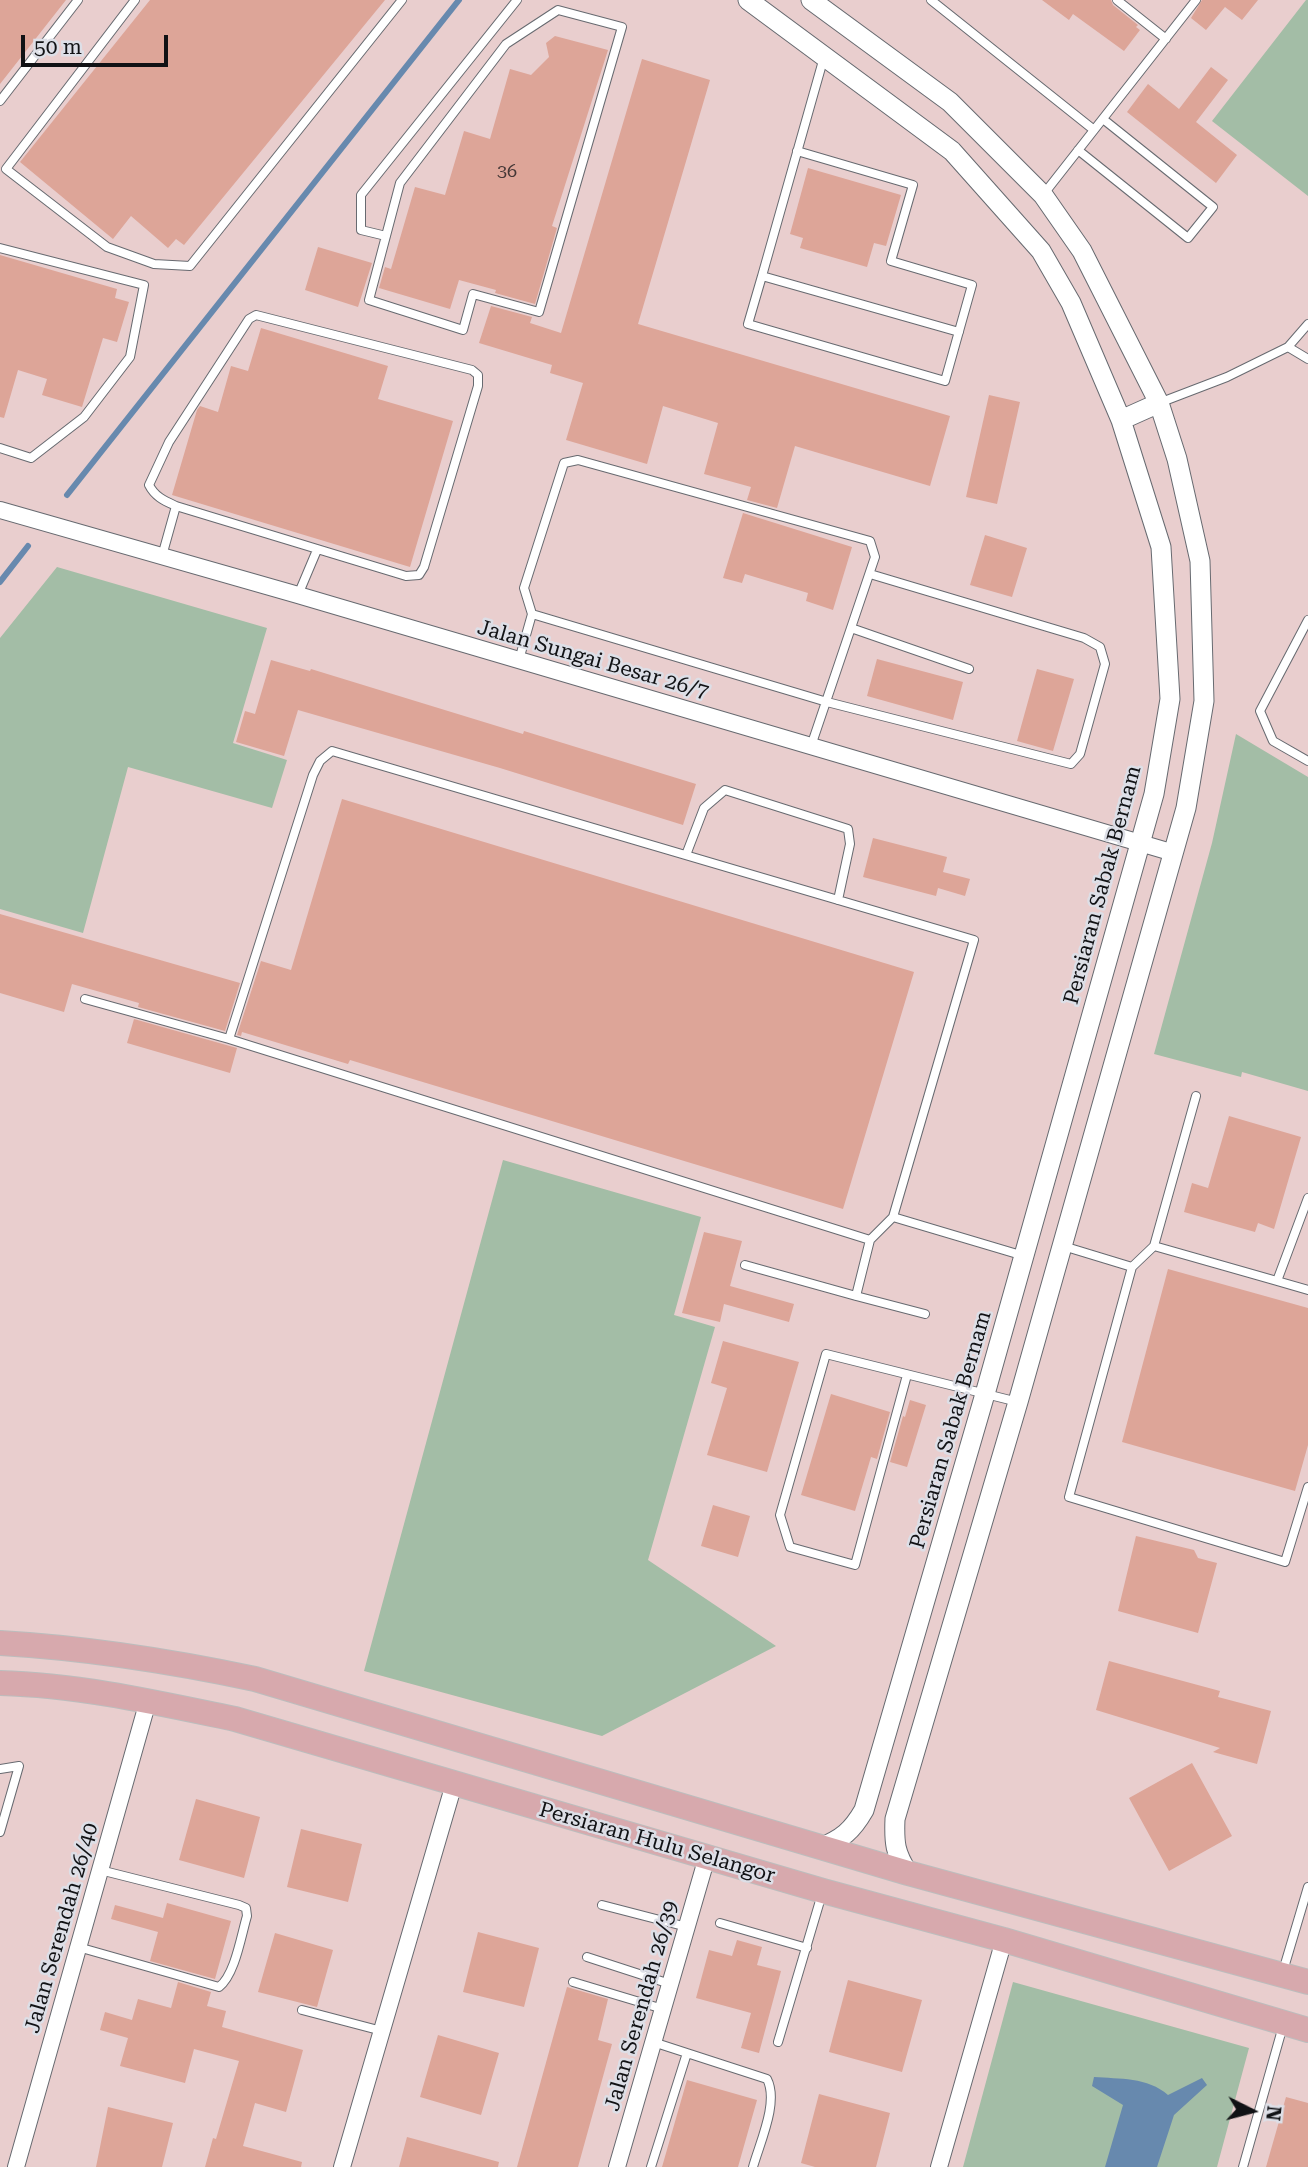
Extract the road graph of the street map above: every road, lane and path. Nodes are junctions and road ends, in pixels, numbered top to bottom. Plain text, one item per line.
1 (78, 0) edge
2 (135, 0) edge
3 (402, 0) edge
4 (517, 0) edge
5 (748, 0) edge
6 (811, 0) edge
7 (931, 0) edge
8 (1117, 0) edge
9 (1196, 0) edge
10 (491, 32) junction
11 (1166, 39) junction
12 (506, 44) junction
13 (824, 57) junction
14 (0, 101) edge
15 (1103, 119) junction
16 (1094, 130) junction
17 (1078, 150) junction
18 (797, 151) junction
19 (1043, 195) junction
20 (386, 236) junction
21 (0, 248) edge
22 (762, 276) junction
23 (1308, 324) edge
24 (959, 332) junction
25 (1288, 347) junction
26 (1308, 359) edge
27 (1159, 403) junction
28 (1121, 420) junction
29 (0, 448) edge
30 (176, 506) junction
31 (0, 510) edge
32 (317, 550) junction
33 (162, 556) junction
34 (870, 574) junction
35 (298, 595) junction
36 (532, 614) junction
37 (1308, 620) edge
38 (851, 628) junction
39 (519, 660) junction
40 (969, 669) dead end
41 (827, 702) junction
42 (811, 746) junction
43 (1308, 761) edge
44 (1141, 843) junction
45 (1174, 853) junction
46 (686, 855) junction
47 (838, 900) junction
48 (85, 999) dead end
49 (229, 1039) junction
50 (1196, 1096) dead end
51 (1308, 1198) edge
52 (893, 1217) junction
53 (870, 1240) junction
54 (1063, 1245) junction
55 (1154, 1246) junction
56 (1024, 1256) junction
57 (745, 1265) dead end
58 (1132, 1267) junction
59 (1277, 1281) junction
60 (1308, 1290) edge
61 (856, 1296) junction
62 (925, 1314) dead end
63 (907, 1374) junction
64 (985, 1394) junction
65 (1018, 1402) junction
66 (1308, 1487) edge
67 (0, 1643) edge
68 (0, 1683) edge
69 (148, 1701) junction
70 (0, 1769) edge
71 (454, 1784) junction
72 (0, 1832) edge
73 (820, 1848) junction
74 (707, 1857) junction
75 (100, 1870) junction
76 (908, 1873) junction
77 (1308, 1886) edge
78 (823, 1892) junction
79 (602, 1905) dead end
80 (720, 1923) dead end
81 (687, 1927) junction
82 (1004, 1940) junction
83 (78, 1947) junction
84 (807, 1948) junction
85 (587, 1957) dead end
86 (1282, 1977) junction
87 (573, 1982) dead end
88 (1308, 1982) edge
89 (670, 1984) junction
90 (663, 2009) junction
91 (302, 2010) dead end
92 (1284, 2023) junction
93 (1308, 2030) edge
94 (382, 2031) junction
95 (653, 2042) junction
96 (778, 2042) dead end
97 (687, 2053) junction
98 (16, 2167) edge
99 (342, 2167) edge
100 (617, 2167) edge
101 (651, 2167) edge
102 (753, 2167) edge
103 (939, 2167) edge
104 (1243, 2167) edge

1 - 14 lane
2 - 3 lane
4 - 10 lane
5 - 13 street, Persiaran Sabak Bernam
6 - 19 street
7 - 16 lane
8 - 11 lane
9 - 11 lane
10 - 12 lane
10 - 20 lane
11 - 15 lane
12 - 20 lane
12 - 20 lane
13 - 18 lane
13 - 28 street, Persiaran Sabak Bernam
15 - 16 lane
15 - 17 lane
16 - 17 lane
17 - 19 lane
18 - 22 lane
18 - 24 lane
19 - 27 street
21 - 29 lane
22 - 24 lane
22 - 24 lane
23 - 25 lane
25 - 26 lane
25 - 27 lane
27 - 28 street
27 - 45 street
28 - 44 street, Persiaran Sabak Bernam
30 - 32 lane
30 - 32 lane
30 - 33 lane
31 - 33 street, Jalan Sungai Besar 26/7
32 - 35 lane
33 - 35 street, Jalan Sungai Besar 26/7
34 - 36 lane
34 - 38 lane
34 - 41 lane
35 - 39 street, Jalan Sungai Besar 26/7
36 - 39 lane
36 - 41 lane
37 - 43 lane
38 - 40 lane
38 - 41 lane
39 - 42 street, Jalan Sungai Besar 26/7
41 - 42 lane
42 - 44 street, Jalan Sungai Besar 26/7
44 - 45 street, Jalan Sungai Besar 26/7
44 - 56 street, Persiaran Sabak Bernam
45 - 54 street
46 - 47 lane
46 - 47 lane
46 - 49 lane
47 - 52 lane
48 - 49 lane
49 - 53 lane
50 - 55 lane
51 - 59 lane
52 - 53 lane
52 - 56 lane
53 - 61 lane
54 - 58 lane
54 - 65 street
55 - 58 lane
55 - 59 lane
56 - 64 street, Persiaran Sabak Bernam
57 - 61 lane
58 - 66 lane
59 - 60 lane
61 - 62 lane
63 - 63 lane
63 - 64 lane
64 - 65 lane
64 - 73 street, Persiaran Sabak Bernam
65 - 76 street
67 - 73 main road, Persiaran Hulu Selangor
68 - 69 main road, Persiaran Hulu Selangor
69 - 71 main road, Persiaran Hulu Selangor
69 - 75 street, Jalan Serendah 26/40
70 - 72 lane
71 - 74 main road, Persiaran Hulu Selangor
71 - 94 street
73 - 76 main road, Persiaran Hulu Selangor
74 - 78 main road, Persiaran Hulu Selangor
74 - 81 street, Jalan Serendah 26/39
75 - 83 street, Jalan Serendah 26/40
75 - 83 lane
76 - 86 main road, Persiaran Hulu Selangor
77 - 86 lane
78 - 82 main road, Persiaran Hulu Selangor
78 - 84 lane
79 - 81 lane
80 - 84 lane
81 - 89 street, Jalan Serendah 26/39
82 - 92 main road, Persiaran Hulu Selangor
82 - 103 street
83 - 98 street, Jalan Serendah 26/40
84 - 96 lane
85 - 89 lane
86 - 88 main road, Persiaran Hulu Selangor
87 - 90 lane
89 - 90 street, Jalan Serendah 26/39
90 - 95 street, Jalan Serendah 26/39
91 - 94 lane
92 - 93 main road, Persiaran Hulu Selangor
92 - 104 lane
94 - 99 street
95 - 97 lane
95 - 100 street, Jalan Serendah 26/39
97 - 101 lane
97 - 102 lane

